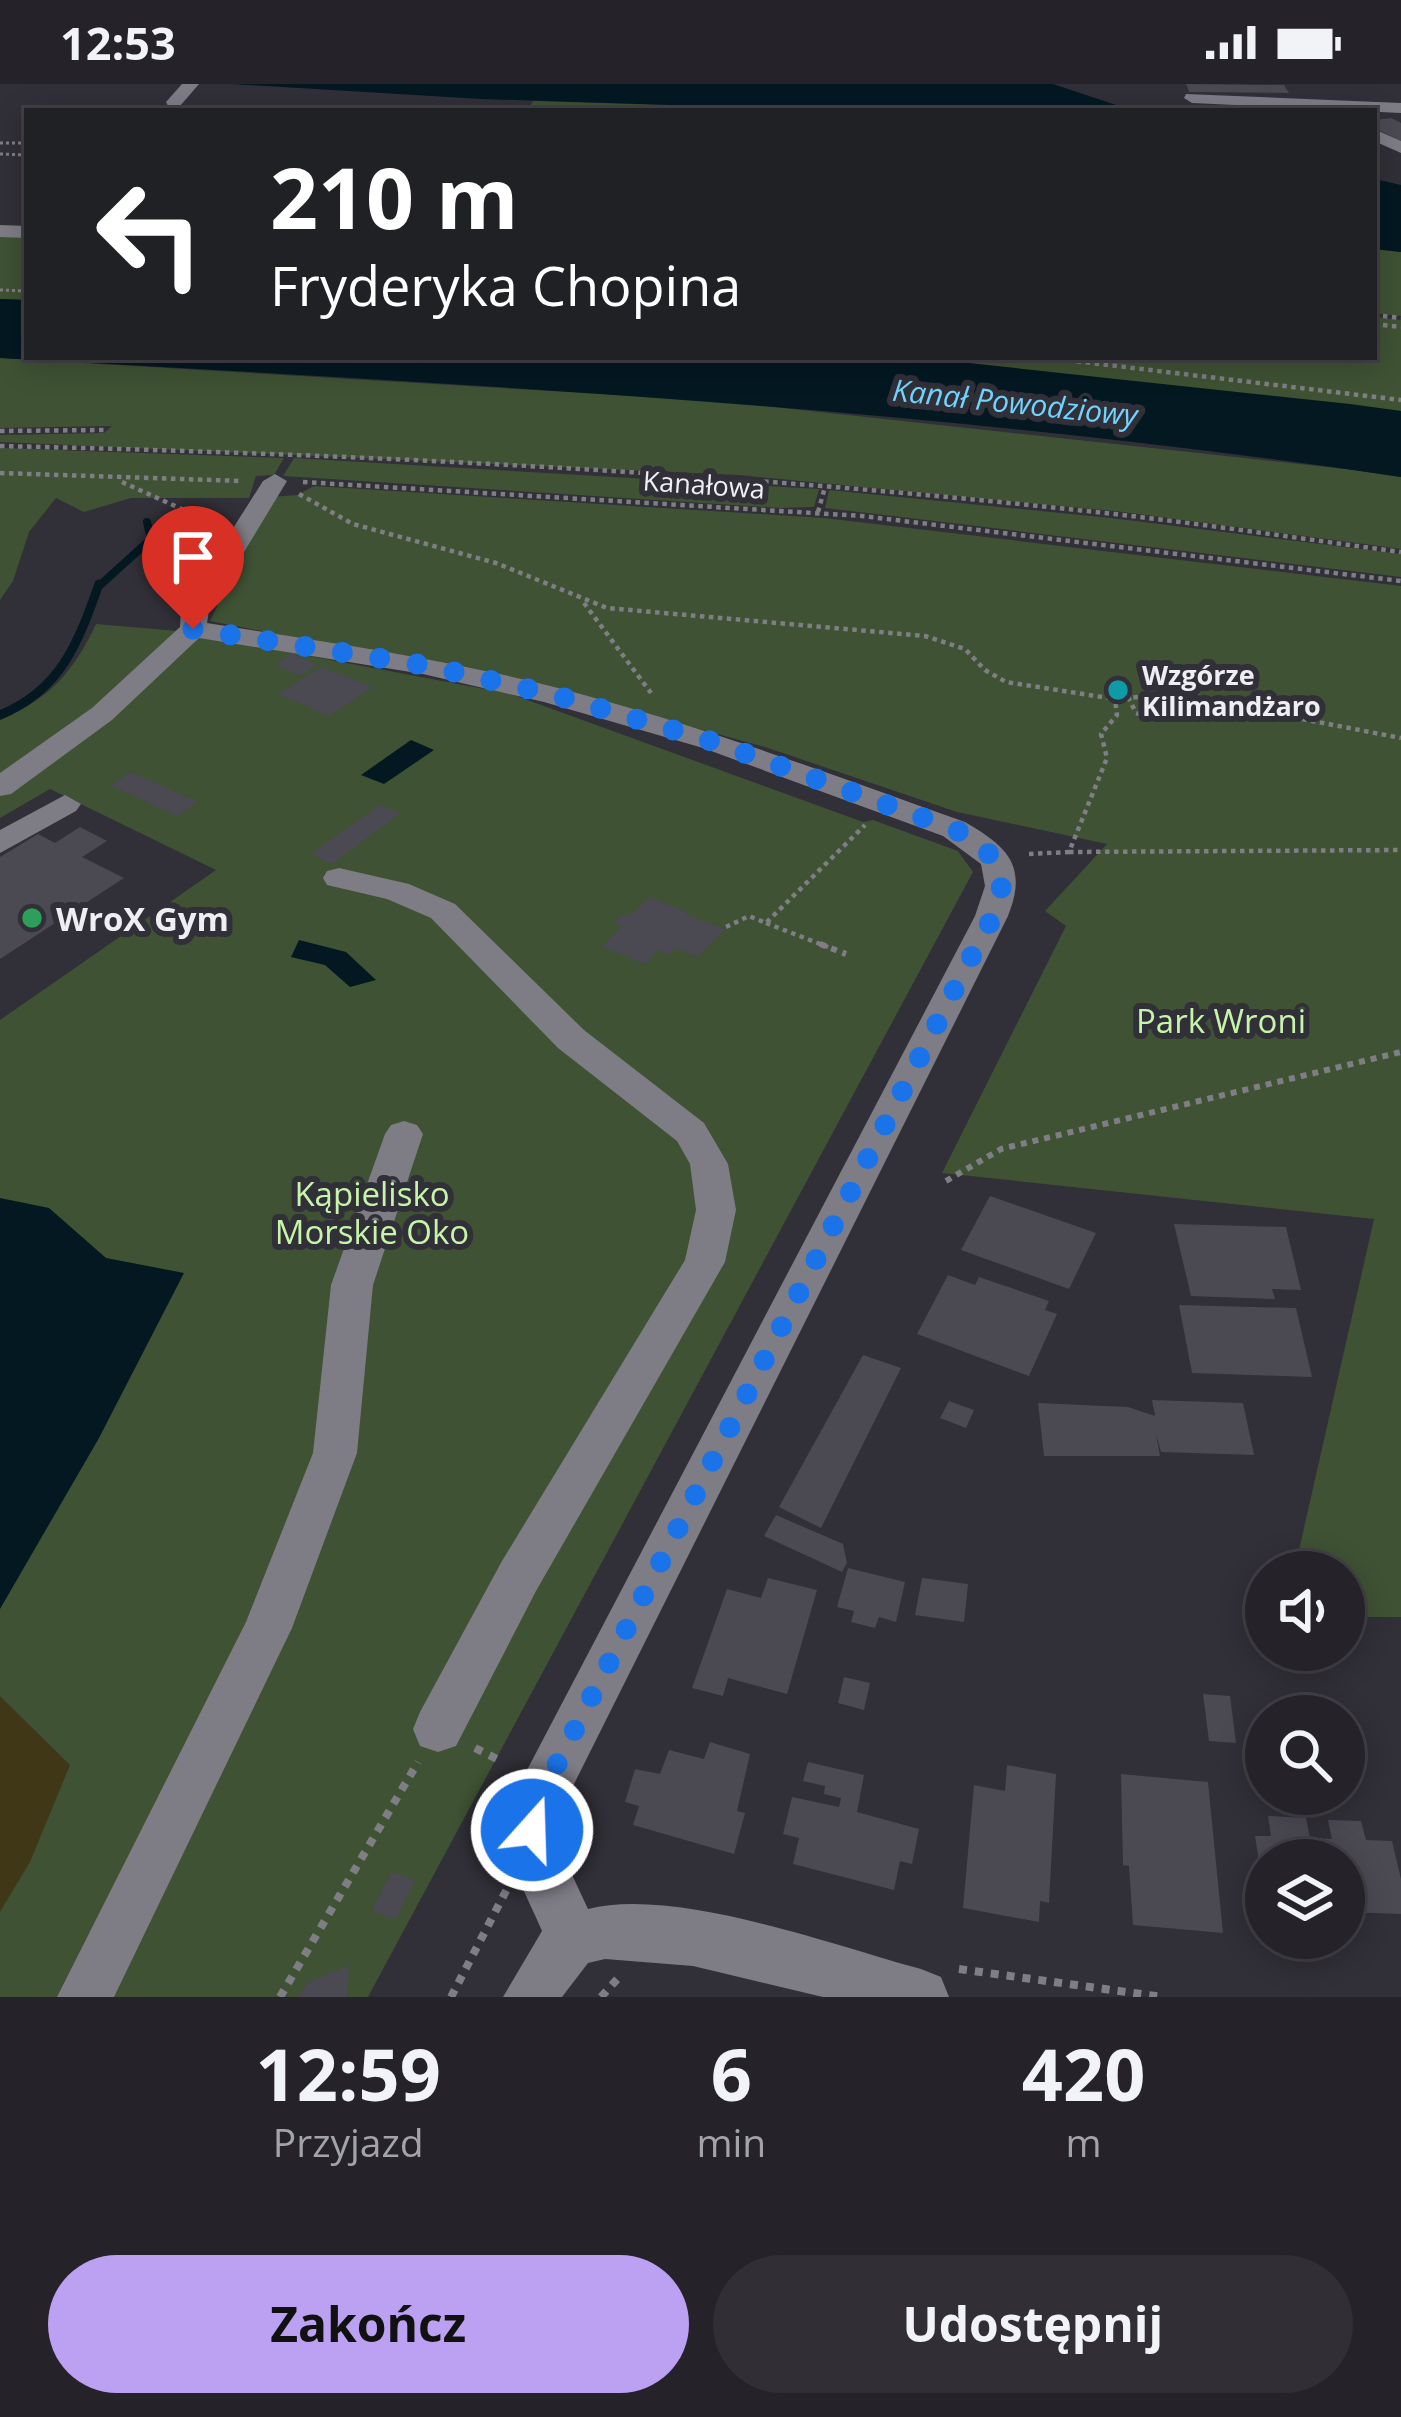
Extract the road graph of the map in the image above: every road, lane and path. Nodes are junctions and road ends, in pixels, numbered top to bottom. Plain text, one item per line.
1 (191, 84) edge
2 (1192, 98) dead end
3 (174, 102) dead end
4 (1340, 107) edge
5 (1401, 107) edge
6 (1066, 360) edge
7 (1401, 400) edge
8 (106, 430) dead end
9 (0, 431) edge
10 (0, 446) edge
11 (0, 473) edge
12 (106, 478) junction
13 (275, 481) junction
14 (825, 487) junction
15 (818, 512) junction
16 (1401, 552) edge
17 (218, 571) junction
18 (1401, 581) edge
19 (582, 600) junction
20 (193, 629) junction
21 (1128, 697) junction
22 (1115, 699) junction
23 (1151, 718) dead end
24 (661, 725) junction
25 (1401, 739) edge
26 (0, 788) edge
27 (65, 804) dead end
28 (866, 821) dead end
29 (0, 843) edge
30 (1401, 850) edge
31 (1069, 852) junction
32 (993, 856) junction
33 (339, 878) dead end
34 (766, 923) junction
35 (726, 927) dead end
36 (846, 954) dead end
37 (1401, 1052) edge
38 (404, 1134) dead end
39 (946, 1181) dead end
40 (438, 1730) junction
41 (497, 1759) dead end
42 (492, 1912) dead end
43 (574, 1940) junction
44 (623, 1974) dead end
45 (85, 1997) edge
46 (280, 1997) edge
47 (451, 1997) edge
48 (531, 1997) edge
49 (601, 1997) edge
50 (921, 1997) edge

1 - 3 street
2 - 4 street
4 - 5 street
6 - 7 path
8 - 9 path
10 - 14 path
11 - 12 path, Kanałowa
12 - 13 path, Kanałowa
12 - 17 path
13 - 15 path, Kanałowa
13 - 17 street
13 - 19 path
14 - 15 path
14 - 16 path
15 - 18 path, Kanałowa
17 - 20 street
19 - 22 path
19 - 24 path
20 - 24 street
20 - 26 street
21 - 22 path
21 - 23 path
21 - 25 path
22 - 31 path
24 - 32 street
27 - 29 street
28 - 34 path
30 - 31 path
31 - 32 path
32 - 43 street
33 - 40 street
34 - 35 path
34 - 36 path
37 - 39 path
38 - 45 street
40 - 41 path
40 - 46 path
42 - 47 path
43 - 48 street
43 - 50 street
44 - 49 path

